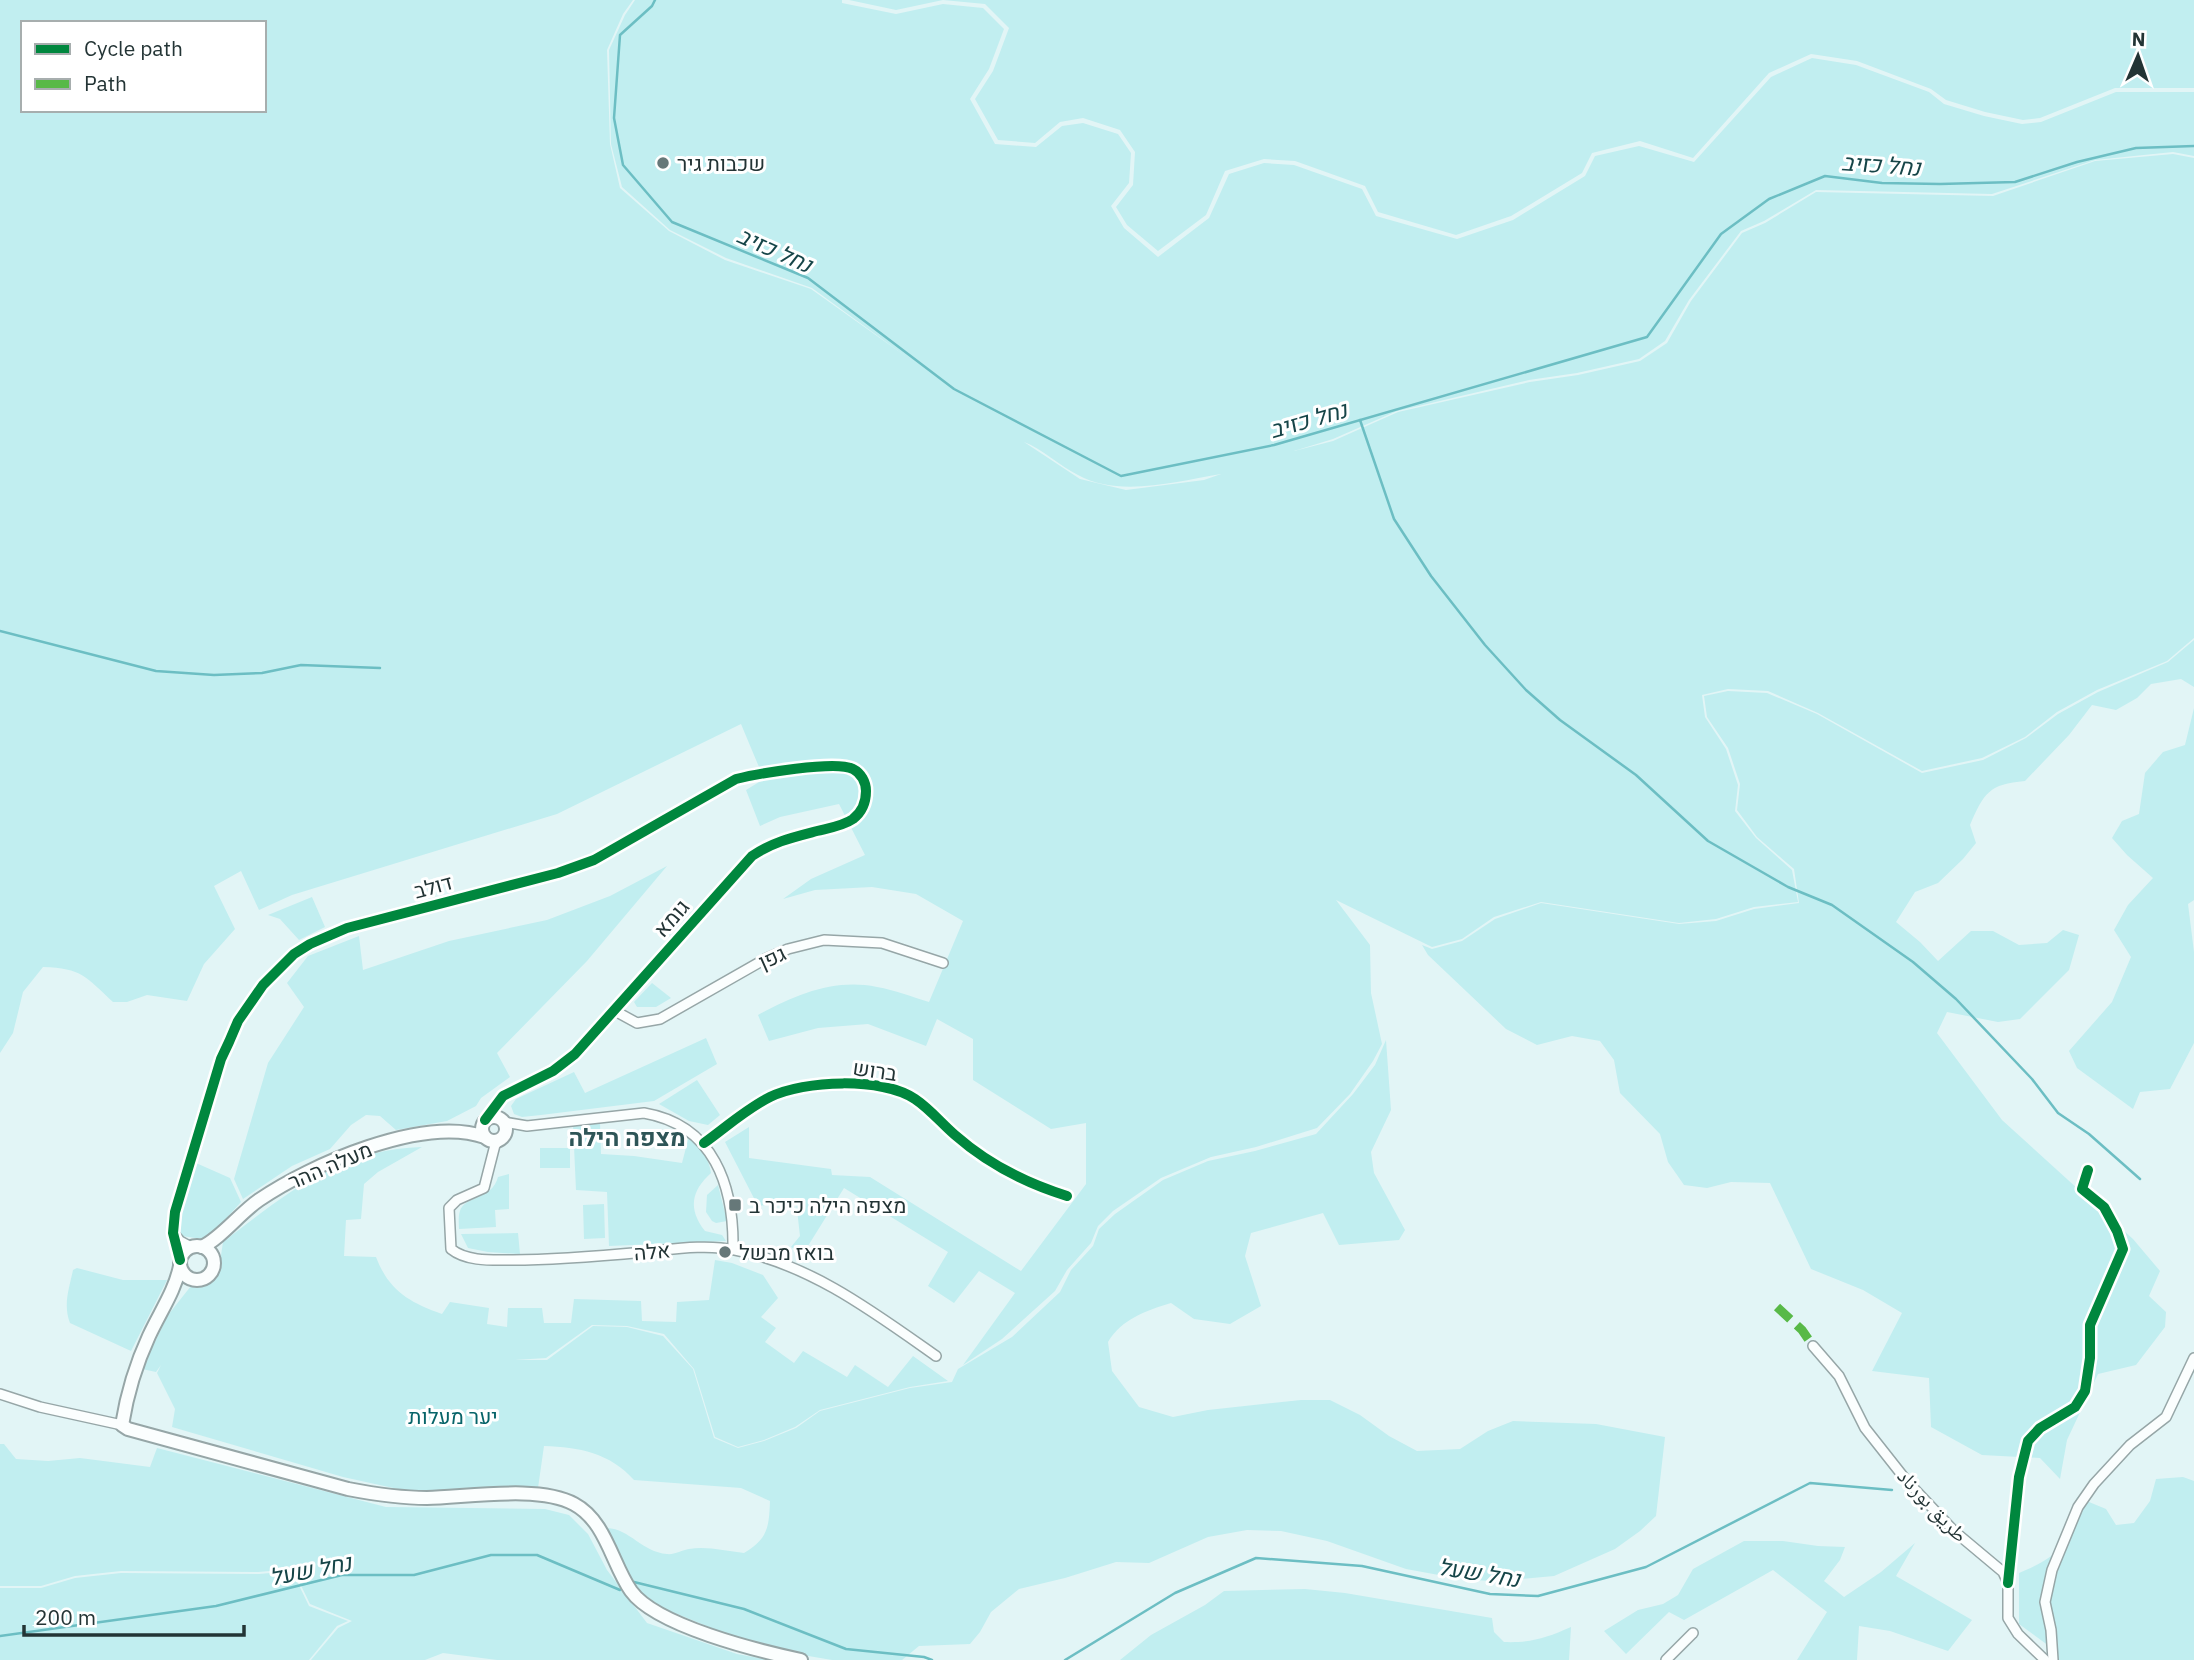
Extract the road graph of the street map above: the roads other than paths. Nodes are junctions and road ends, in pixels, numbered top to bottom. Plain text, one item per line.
1 (865, 782) joint
2 (943, 963) dead end
3 (615, 1011) junction
4 (503, 1096) junction
5 (494, 1129) junction
6 (704, 1143) junction
7 (2088, 1170) dead end
8 (1067, 1196) dead end
9 (173, 1233) junction
10 (220, 1233) junction
11 (197, 1247) junction
12 (733, 1249) junction
13 (213, 1259) junction
14 (180, 1263) junction
15 (197, 1280) junction
16 (172, 1292) junction
17 (1813, 1346) dead end
18 (936, 1356) dead end
19 (2194, 1358) edge
20 (0, 1394) edge
21 (122, 1425) junction
22 (2008, 1583) junction
23 (1693, 1633) dead end
24 (801, 1660) edge
25 (1666, 1660) edge
26 (2045, 1660) edge
27 (2053, 1660) edge

1 - 3 street, גומא
1 - 9 street, דולב
2 - 3 street, גפן
3 - 4 street, גומא
4 - 5 street
4 - 5 street, אלה
5 - 6 street, מעלה ההר
5 - 10 main road, מעלה ההר
5 - 12 street, אלה
6 - 8 street, ברוש
6 - 12 street, מעלה ההר
7 - 22 street
9 - 11 street
9 - 14 street, דולב
10 - 11 main road, מעלה ההר
10 - 13 main road
11 - 13 main road
11 - 14 main road
12 - 18 street, אלה
13 - 15 main road
14 - 15 main road
14 - 16 main road
15 - 16 main road
16 - 21 main road
17 - 22 street, طريق بورناد
19 - 27 street
20 - 21 street
21 - 24 main road
22 - 26 street
23 - 25 street

